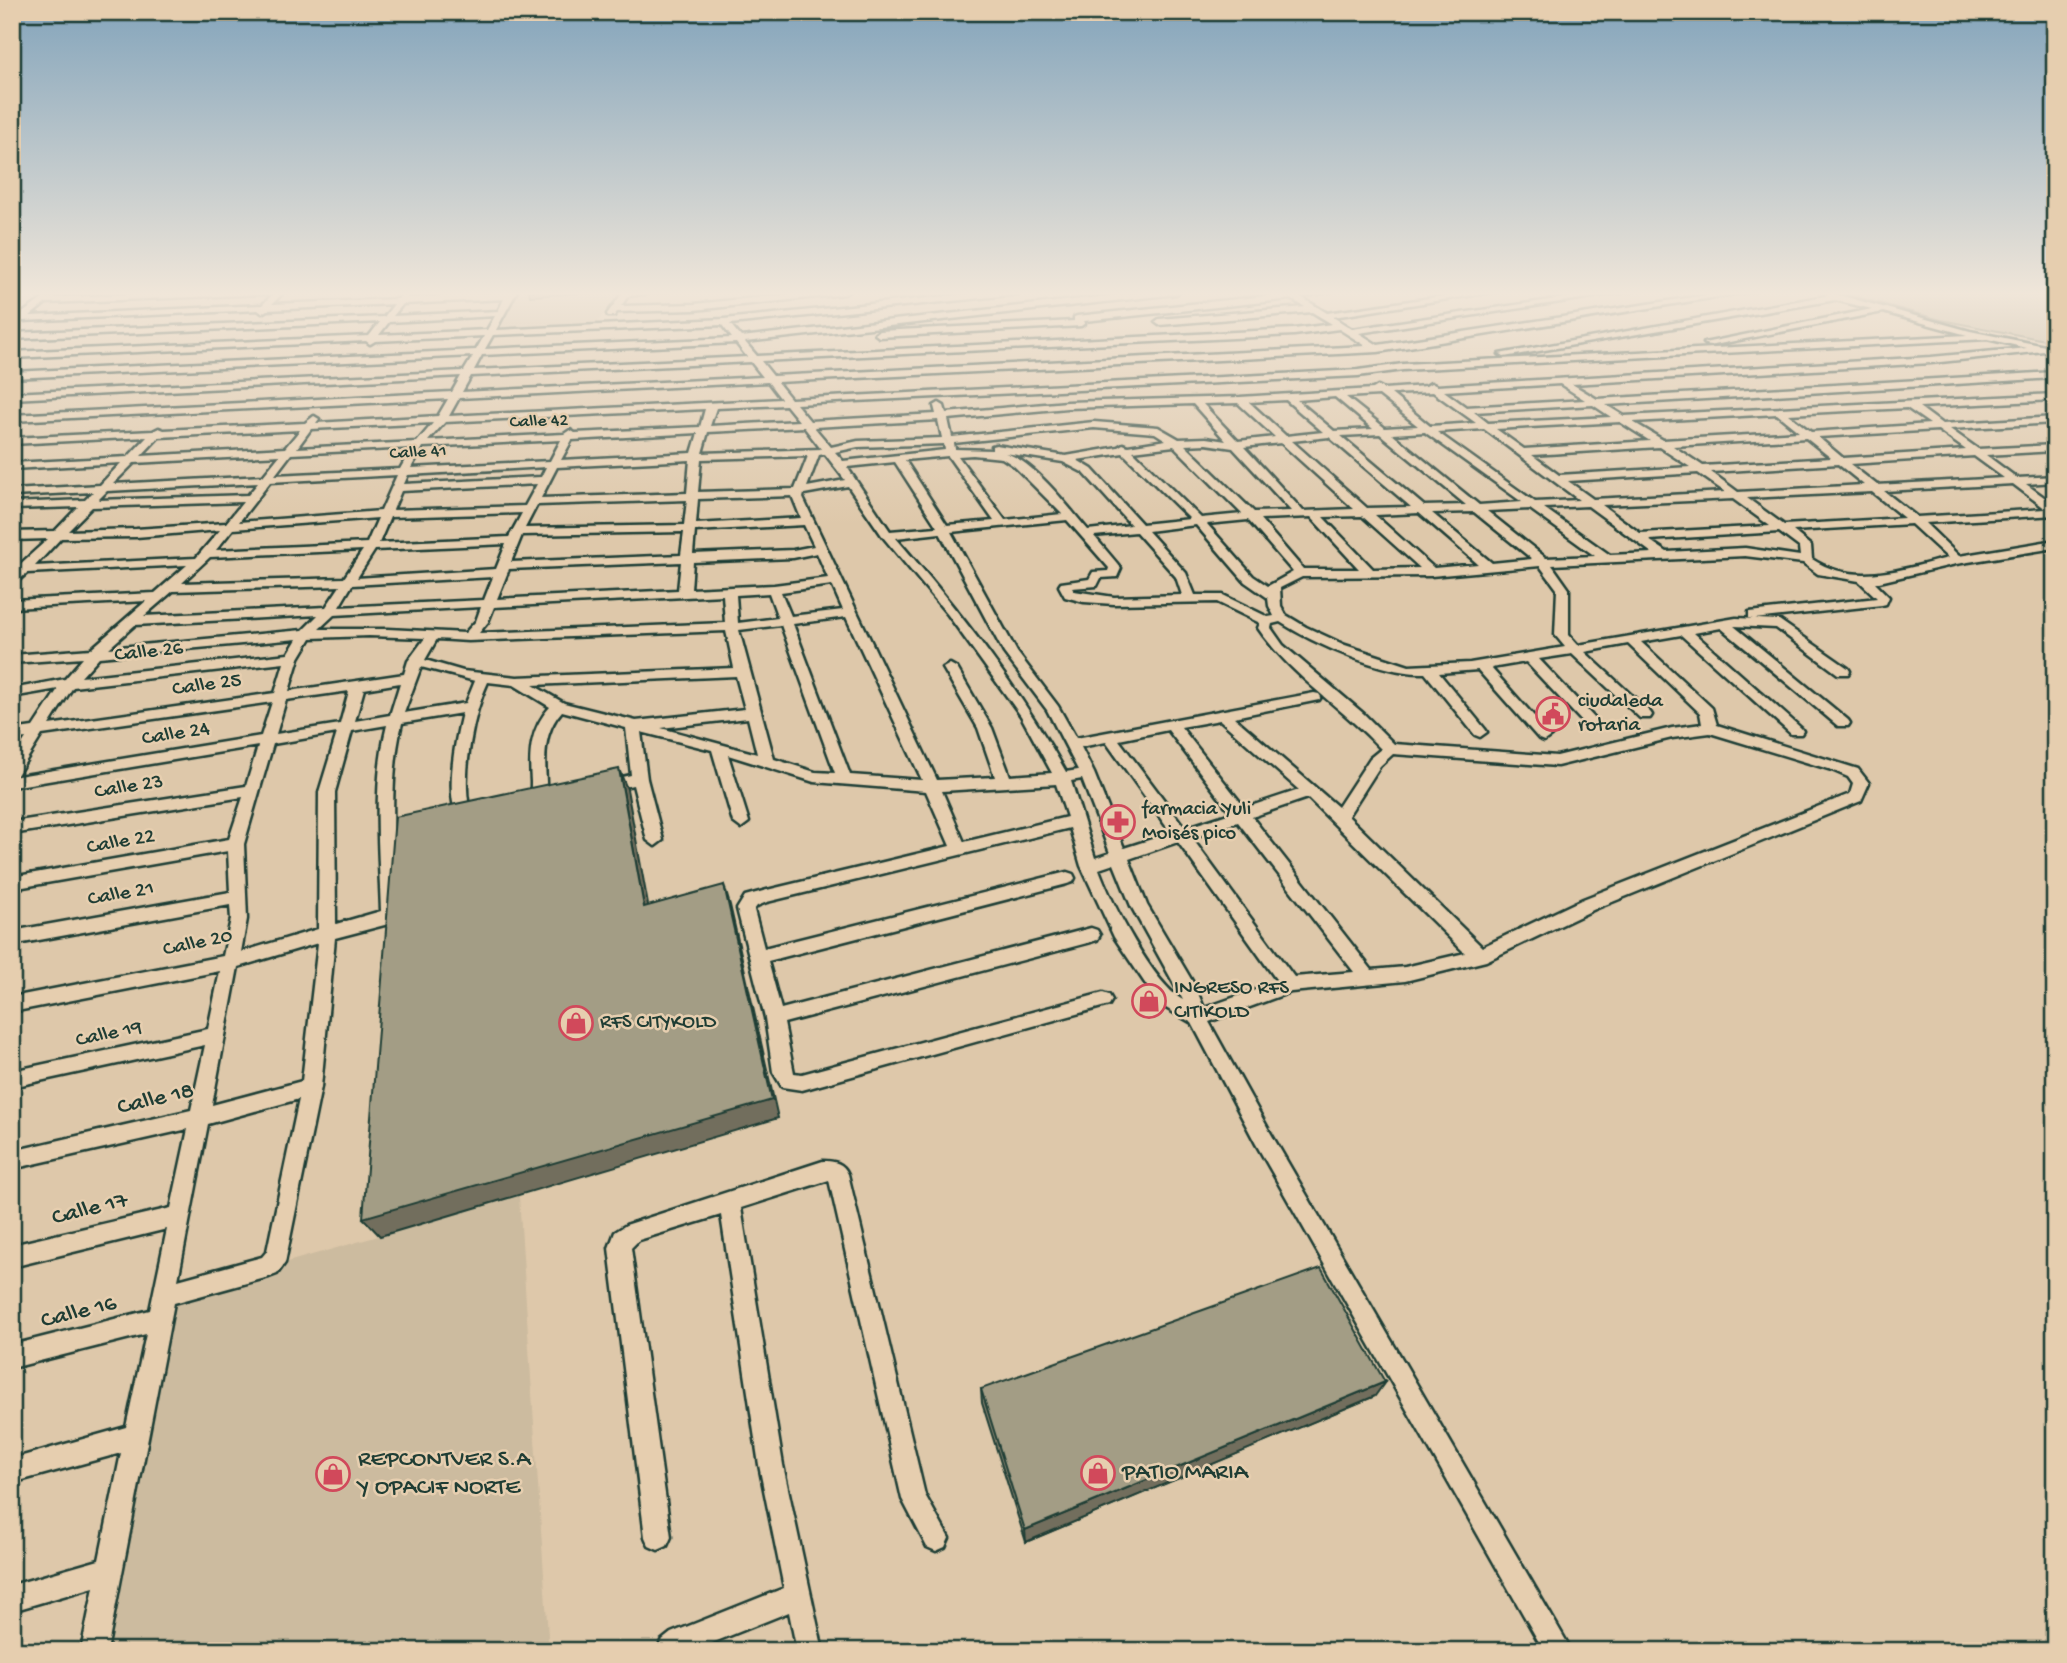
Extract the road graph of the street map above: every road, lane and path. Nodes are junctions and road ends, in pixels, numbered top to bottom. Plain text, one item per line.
1 (82, 369) edge
2 (146, 369) edge
3 (216, 369) edge
4 (351, 369) edge
5 (470, 369) edge
6 (597, 369) junction
7 (603, 369) edge
8 (761, 369) edge
9 (981, 369) edge
10 (1038, 369) edge
11 (1232, 369) edge
12 (1259, 369) edge
13 (1294, 369) edge
14 (1391, 369) edge
15 (1405, 369) edge
16 (1547, 369) edge
17 (1677, 369) edge
18 (1798, 369) edge
19 (1812, 369) edge
20 (1949, 369) edge
21 (930, 371) junction
22 (78, 372) junction
23 (1357, 373) junction
24 (467, 374) junction
25 (1687, 374) junction
26 (12, 375) edge
27 (2055, 375) edge
28 (342, 380) junction
29 (771, 380) junction
30 (1973, 380) junction
31 (1561, 382) junction
32 (200, 387) junction
33 (1851, 387) junction
34 (1045, 388) junction
35 (1434, 389) junction
36 (589, 390) junction
37 (1382, 391) junction
38 (936, 393) junction
39 (54, 394) junction
40 (456, 394) junction
41 (1337, 394) junction
42 (1724, 395) junction
43 (12, 396) edge
44 (1283, 397) junction
45 (2055, 397) edge
46 (2025, 399) junction
47 (787, 400) junction
48 (1240, 400) junction
49 (1195, 401) junction
50 (327, 402) junction
51 (1592, 403) junction
52 (712, 404) junction
53 (1910, 405) junction
54 (181, 409) junction
55 (1465, 410) junction
56 (1779, 411) junction
57 (579, 413) junction
58 (30, 417) junction
59 (941, 417) junction
60 (12, 418) edge
61 (442, 419) junction
62 (1620, 419) junction
63 (2055, 419) edge
64 (805, 424) junction
65 (310, 425) junction
66 (1487, 426) junction
67 (1941, 426) junction
68 (706, 430) junction
69 (1430, 430) junction
70 (12, 432) edge
71 (157, 433) junction
72 (1386, 433) junction
73 (1329, 434) junction
74 (1806, 434) junction
75 (567, 438) junction
76 (1283, 439) junction
77 (12, 441) edge
78 (945, 441) junction
79 (1176, 442) junction
80 (1657, 442) junction
81 (420, 444) junction
82 (1233, 445) junction
83 (1123, 447) junction
84 (2055, 448) edge
85 (291, 451) junction
86 (820, 451) junction
87 (1522, 452) junction
88 (1978, 452) junction
89 (951, 453) junction
90 (1066, 458) junction
91 (696, 460) junction
92 (899, 460) junction
93 (1839, 460) junction
94 (130, 461) junction
95 (839, 465) junction
96 (12, 467) edge
97 (1699, 468) junction
98 (404, 471) junction
99 (548, 472) junction
100 (269, 478) junction
101 (1557, 478) junction
102 (2055, 479) edge
103 (2019, 481) junction
104 (851, 482) junction
105 (103, 488) junction
106 (395, 488) junction
107 (1874, 489) junction
108 (798, 492) junction
109 (12, 493) edge
110 (693, 496) junction
111 (1737, 496) junction
112 (253, 498) junction
113 (92, 501) junction
114 (1591, 503) junction
115 (530, 505) junction
116 (1535, 505) junction
117 (12, 506) edge
118 (1478, 508) junction
119 (1424, 510) junction
120 (2055, 511) edge
121 (1365, 513) junction
122 (386, 514) junction
123 (1300, 514) junction
124 (1314, 514) junction
125 (1251, 516) junction
126 (1067, 517) junction
127 (806, 521) junction
128 (1198, 521) junction
129 (1001, 522) junction
130 (1914, 522) junction
131 (229, 528) junction
132 (691, 528) junction
133 (1136, 528) junction
134 (944, 529) junction
135 (1782, 529) junction
136 (60, 534) junction
137 (1084, 534) junction
138 (887, 535) junction
139 (12, 536) edge
140 (515, 536) junction
141 (1638, 537) junction
142 (2055, 544) edge
143 (372, 545) junction
144 (819, 549) junction
145 (1664, 556) junction
146 (204, 557) junction
147 (688, 558) junction
148 (1606, 558) junction
149 (1806, 560) junction
150 (1956, 560) junction
151 (1543, 562) junction
152 (1488, 566) junction
153 (501, 569) junction
154 (18, 570) edge
155 (1369, 572) junction
156 (1431, 572) junction
157 (1300, 573) junction
158 (1864, 579) junction
159 (835, 581) junction
160 (12, 582) edge
161 (348, 582) junction
162 (170, 587) junction
163 (774, 589) junction
164 (729, 591) junction
165 (684, 593) junction
166 (1272, 595) junction
167 (156, 597) junction
168 (1190, 599) junction
169 (534, 601) junction
170 (12, 604) edge
171 (491, 604) junction
172 (329, 612) junction
173 (850, 613) junction
174 (1274, 619) junction
175 (785, 620) junction
176 (130, 621) junction
177 (482, 622) junction
178 (1730, 623) junction
179 (734, 627) junction
180 (1684, 631) junction
181 (307, 634) junction
182 (433, 635) junction
183 (468, 637) junction
184 (1632, 641) junction
185 (1573, 650) junction
186 (94, 654) junction
187 (292, 657) junction
188 (1530, 658) junction
189 (12, 659) edge
190 (415, 661) junction
191 (1481, 665) junction
192 (950, 668) dead end
193 (1430, 671) junction
194 (1843, 671) dead end
195 (742, 673) junction
196 (408, 678) junction
197 (483, 679) junction
198 (517, 681) junction
199 (69, 683) junction
200 (358, 685) junction
201 (12, 693) edge
202 (281, 696) junction
203 (1314, 697) dead end
204 (559, 706) junction
205 (469, 707) junction
206 (753, 713) junction
207 (1223, 715) junction
208 (1645, 715) dead end
209 (1709, 720) junction
210 (394, 721) junction
211 (1843, 723) dead end
212 (1171, 724) junction
213 (1592, 724) dead end
214 (346, 726) junction
215 (633, 726) junction
216 (38, 731) junction
217 (1796, 731) dead end
218 (1480, 732) dead end
219 (12, 735) edge
220 (1544, 736) dead end
221 (1110, 737) junction
222 (267, 741) junction
223 (1072, 744) junction
224 (718, 747) junction
225 (1390, 749) junction
226 (767, 762) junction
227 (12, 771) edge
228 (1087, 774) junction
229 (1062, 778) junction
230 (639, 779) junction
231 (845, 781) junction
232 (12, 782) edge
233 (1005, 783) junction
234 (932, 786) junction
235 (252, 790) junction
236 (589, 790) edge
237 (1310, 792) junction
238 (539, 800) edge
239 (490, 811) edge
240 (468, 813) junction
241 (1244, 815) junction
242 (1339, 817) junction
243 (448, 818) edge
244 (1075, 821) junction
245 (741, 822) dead end
246 (12, 828) edge
247 (1182, 836) junction
248 (655, 840) dead end
249 (236, 844) junction
250 (960, 851) junction
251 (1118, 856) junction
252 (1089, 866) junction
253 (1068, 878) dead end
254 (12, 883) edge
255 (238, 897) junction
256 (1091, 935) dead end
257 (327, 936) junction
258 (12, 938) edge
259 (1480, 956) junction
260 (757, 957) junction
261 (230, 962) junction
262 (1367, 976) junction
263 (1290, 985) junction
264 (1103, 1000) dead end
265 (12, 1004) edge
266 (774, 1018) junction
267 (1198, 1018) junction
268 (216, 1035) junction
269 (12, 1079) edge
270 (311, 1087) junction
271 (200, 1117) junction
272 (12, 1160) edge
273 (730, 1202) junction
274 (180, 1216) junction
275 (12, 1256) edge
276 (163, 1295) junction
277 (159, 1319) junction
278 (12, 1357) edge
279 (135, 1437) junction
280 (12, 1471) edge
281 (657, 1537) dead end
282 (936, 1538) dead end
283 (109, 1570) junction
284 (798, 1595) junction
285 (12, 1598) edge
286 (94, 1651) edge
287 (671, 1651) edge
288 (810, 1651) edge
289 (1559, 1651) edge

1 - 22 street
2 - 22 street
3 - 32 street
4 - 28 street
5 - 24 street
6 - 7 street
6 - 24 street
6 - 36 street
8 - 29 street
9 - 21 street
10 - 34 street
11 - 34 street
12 - 44 street
13 - 23 street
14 - 23 street
15 - 35 street
16 - 31 street
17 - 25 street
18 - 25 street, Calle 42
19 - 33 street
20 - 30 street
21 - 29 street
21 - 38 street
22 - 26 street
22 - 39 street
23 - 37 street
24 - 28 street
24 - 40 street
25 - 31 street, Calle 42
25 - 42 street
27 - 30 street
28 - 32 street
28 - 50 street
29 - 36 street
29 - 47 street
30 - 33 street
31 - 35 street, Calle 42
31 - 51 street
32 - 39 street
32 - 54 street
33 - 42 street
34 - 38 street
35 - 37 street, Calle 42
35 - 55 street
36 - 40 street
36 - 57 street
37 - 41 street, Calle 42
37 - 69 street
38 - 47 street
38 - 59 street
39 - 43 street
39 - 58 street
40 - 50 street
40 - 61 street
41 - 44 street, Calle 42
41 - 72 street
42 - 51 street
44 - 48 street, Calle 42
44 - 73 street
45 - 46 street
46 - 53 street
46 - 63 street
47 - 52 street
47 - 64 street
48 - 49 street, Calle 42
48 - 76 street
49 - 59 street, Calle 42
49 - 82 street
50 - 54 street
50 - 65 street
51 - 55 street
51 - 62 street
52 - 57 street
52 - 68 street
53 - 56 street
53 - 67 street
54 - 58 street
54 - 71 street
55 - 66 street
56 - 62 street
56 - 74 street
57 - 61 street
57 - 75 street
58 - 60 street
58 - 70 street
59 - 64 street, Calle 42
59 - 78 street
61 - 65 street
61 - 81 street
62 - 66 street
62 - 80 street
63 - 67 street
64 - 68 street, Calle 42
64 - 86 street
65 - 71 street
65 - 85 street
66 - 69 street
66 - 87 street
67 - 74 street
67 - 88 street
68 - 75 street, Calle 42
68 - 91 street
69 - 72 street
69 - 116 street
71 - 77 street
71 - 94 street
72 - 73 street
72 - 118 street
73 - 76 street
73 - 119 street
74 - 80 street
74 - 93 street
75 - 81 street, Calle 42
75 - 99 street
76 - 82 street
76 - 121 street
78 - 79 street
78 - 86 street, Calle 41
78 - 89 street
78 - 90 street
79 - 82 street
79 - 83 street
79 - 125 street
80 - 87 street
80 - 97 street
81 - 85 street, Calle 42
81 - 98 street
82 - 123 street
83 - 90 street
83 - 128 street
84 - 88 street
85 - 94 street, Calle 42
85 - 100 street
86 - 91 street, Calle 41
86 - 95 street
86 - 108 street
87 - 101 street
88 - 93 street
88 - 103 street
89 - 92 street
89 - 126 street
89 - 129 street
90 - 133 street
91 - 99 street, Calle 41
91 - 110 street
92 - 95 street
92 - 134 street
93 - 97 street
93 - 107 street
94 - 96 street, Calle 42
94 - 105 street
95 - 104 street
97 - 101 street
97 - 111 street
98 - 99 street, Calle 41
98 - 100 street, Calle 41
98 - 106 street
99 - 106 street
99 - 115 street
100 - 105 street, Calle 41
100 - 112 street
101 - 114 street
102 - 103 street
103 - 107 street
103 - 120 street
104 - 108 street
104 - 138 street
105 - 109 street, Calle 41
105 - 113 street
106 - 122 street
107 - 111 street
107 - 130 street
108 - 110 street
108 - 127 street
110 - 115 street
110 - 132 street
111 - 114 street
111 - 135 street
112 - 113 street
112 - 131 street
113 - 117 street
113 - 136 street
114 - 116 street
114 - 141 street
115 - 122 street
115 - 140 street
116 - 118 street
116 - 148 street
118 - 119 street
118 - 151 street
119 - 121 street
119 - 152 street
120 - 130 street
121 - 124 street
121 - 156 street
122 - 131 street
122 - 143 street
123 - 124 street
123 - 125 street
124 - 155 street
125 - 128 street
125 - 157 street
126 - 129 street
126 - 137 street
127 - 132 street
127 - 144 street
128 - 133 street
128 - 166 street
129 - 134 street
130 - 135 street
130 - 150 street
131 - 136 street
131 - 146 street
132 - 140 street
132 - 147 street
133 - 137 street
133 - 168 street
134 - 138 street
134 - 223 street
135 - 141 street
135 - 149 street
136 - 139 street
136 - 154 street
137 - 168 street
138 - 229 street
140 - 143 street
140 - 153 street
141 - 145 street
142 - 150 street
143 - 146 street
143 - 161 street
144 - 147 street
144 - 159 street
145 - 148 street
145 - 149 street
146 - 154 street
146 - 162 street
147 - 153 street
147 - 165 street
148 - 151 street
149 - 158 street
150 - 158 street
151 - 152 street
151 - 185 street
152 - 156 street
153 - 161 street
153 - 171 street
154 - 160 street
155 - 156 street
155 - 157 street
157 - 166 street
158 - 178 street
159 - 163 street
159 - 173 street
161 - 162 street
161 - 172 street
162 - 167 street
163 - 164 street
163 - 175 street
164 - 165 street
164 - 179 street
165 - 169 street
166 - 174 street
167 - 170 street
167 - 176 street
168 - 174 street
169 - 171 street
169 - 177 street
171 - 172 street
171 - 177 street
172 - 176 street
172 - 181 street
173 - 175 street
173 - 234 street
174 - 193 street
174 - 225 street
175 - 179 street
175 - 231 street
176 - 186 street
177 - 183 street
178 - 180 street
178 - 194 street
178 - 211 street
179 - 183 street
179 - 195 street
180 - 184 street
180 - 217 street
181 - 182 street
181 - 186 street
181 - 187 street
182 - 183 street
182 - 190 street
184 - 185 street
184 - 209 street
185 - 188 street
185 - 208 street
186 - 189 street
186 - 199 street
187 - 199 street, Calle 26
187 - 202 street
188 - 191 street
188 - 213 street
190 - 196 street
190 - 197 street
191 - 193 street
191 - 220 street
192 - 233 street
193 - 218 street
195 - 198 street
195 - 206 street
196 - 200 street, Calle 25
196 - 210 street
197 - 198 street
197 - 205 street
198 - 204 street
199 - 201 street, Calle 26
199 - 216 street
200 - 202 street, Calle 25
200 - 214 street
202 - 216 street, Calle 25
202 - 222 street
203 - 207 street
204 - 215 street
204 - 238 street
205 - 210 street, Calle 24
205 - 240 street
206 - 215 street
206 - 226 street
207 - 212 street
207 - 237 street
209 - 225 street
209 - 259 street
210 - 214 street, Calle 24
210 - 257 street, Calle 20
212 - 221 street
212 - 241 street
214 - 222 street, Calle 24
214 - 257 street
215 - 224 street
215 - 230 street
216 - 219 street, Calle 25
216 - 227 street
221 - 223 street
221 - 247 street
222 - 232 street, Calle 24
222 - 235 street
223 - 228 street
224 - 226 street
224 - 245 street
225 - 242 street
226 - 231 street
228 - 229 street
228 - 251 street
229 - 233 street
229 - 244 street
230 - 236 street
230 - 248 street
231 - 234 street
233 - 234 street
234 - 250 street
235 - 246 street, Calle 23
235 - 249 street
237 - 241 street
237 - 242 street
239 - 240 street
240 - 243 street
241 - 247 street
241 - 262 street
242 - 259 street
244 - 250 street
244 - 252 street
247 - 251 street
247 - 263 street
249 - 254 street, Calle 22
249 - 255 street
250 - 260 street
251 - 252 street
251 - 267 street
252 - 267 street
253 - 260 street
255 - 258 street, Calle 21
255 - 261 street
256 - 266 street
257 - 261 street, Calle 20
257 - 270 street
259 - 262 street
260 - 266 street
261 - 265 street, Calle 20
261 - 268 street
262 - 263 street
263 - 267 street
264 - 266 street
267 - 289 street
268 - 269 street, Calle 19
268 - 271 street
270 - 271 street, Calle 18
270 - 276 street
271 - 272 street, Calle 18
271 - 274 street
273 - 281 street
273 - 282 street
273 - 284 street
274 - 275 street, Calle 17
274 - 276 street
276 - 277 street
277 - 278 street, Calle 16
277 - 279 street
279 - 280 street
279 - 283 street
283 - 285 street
283 - 286 street
284 - 287 street
284 - 288 street

